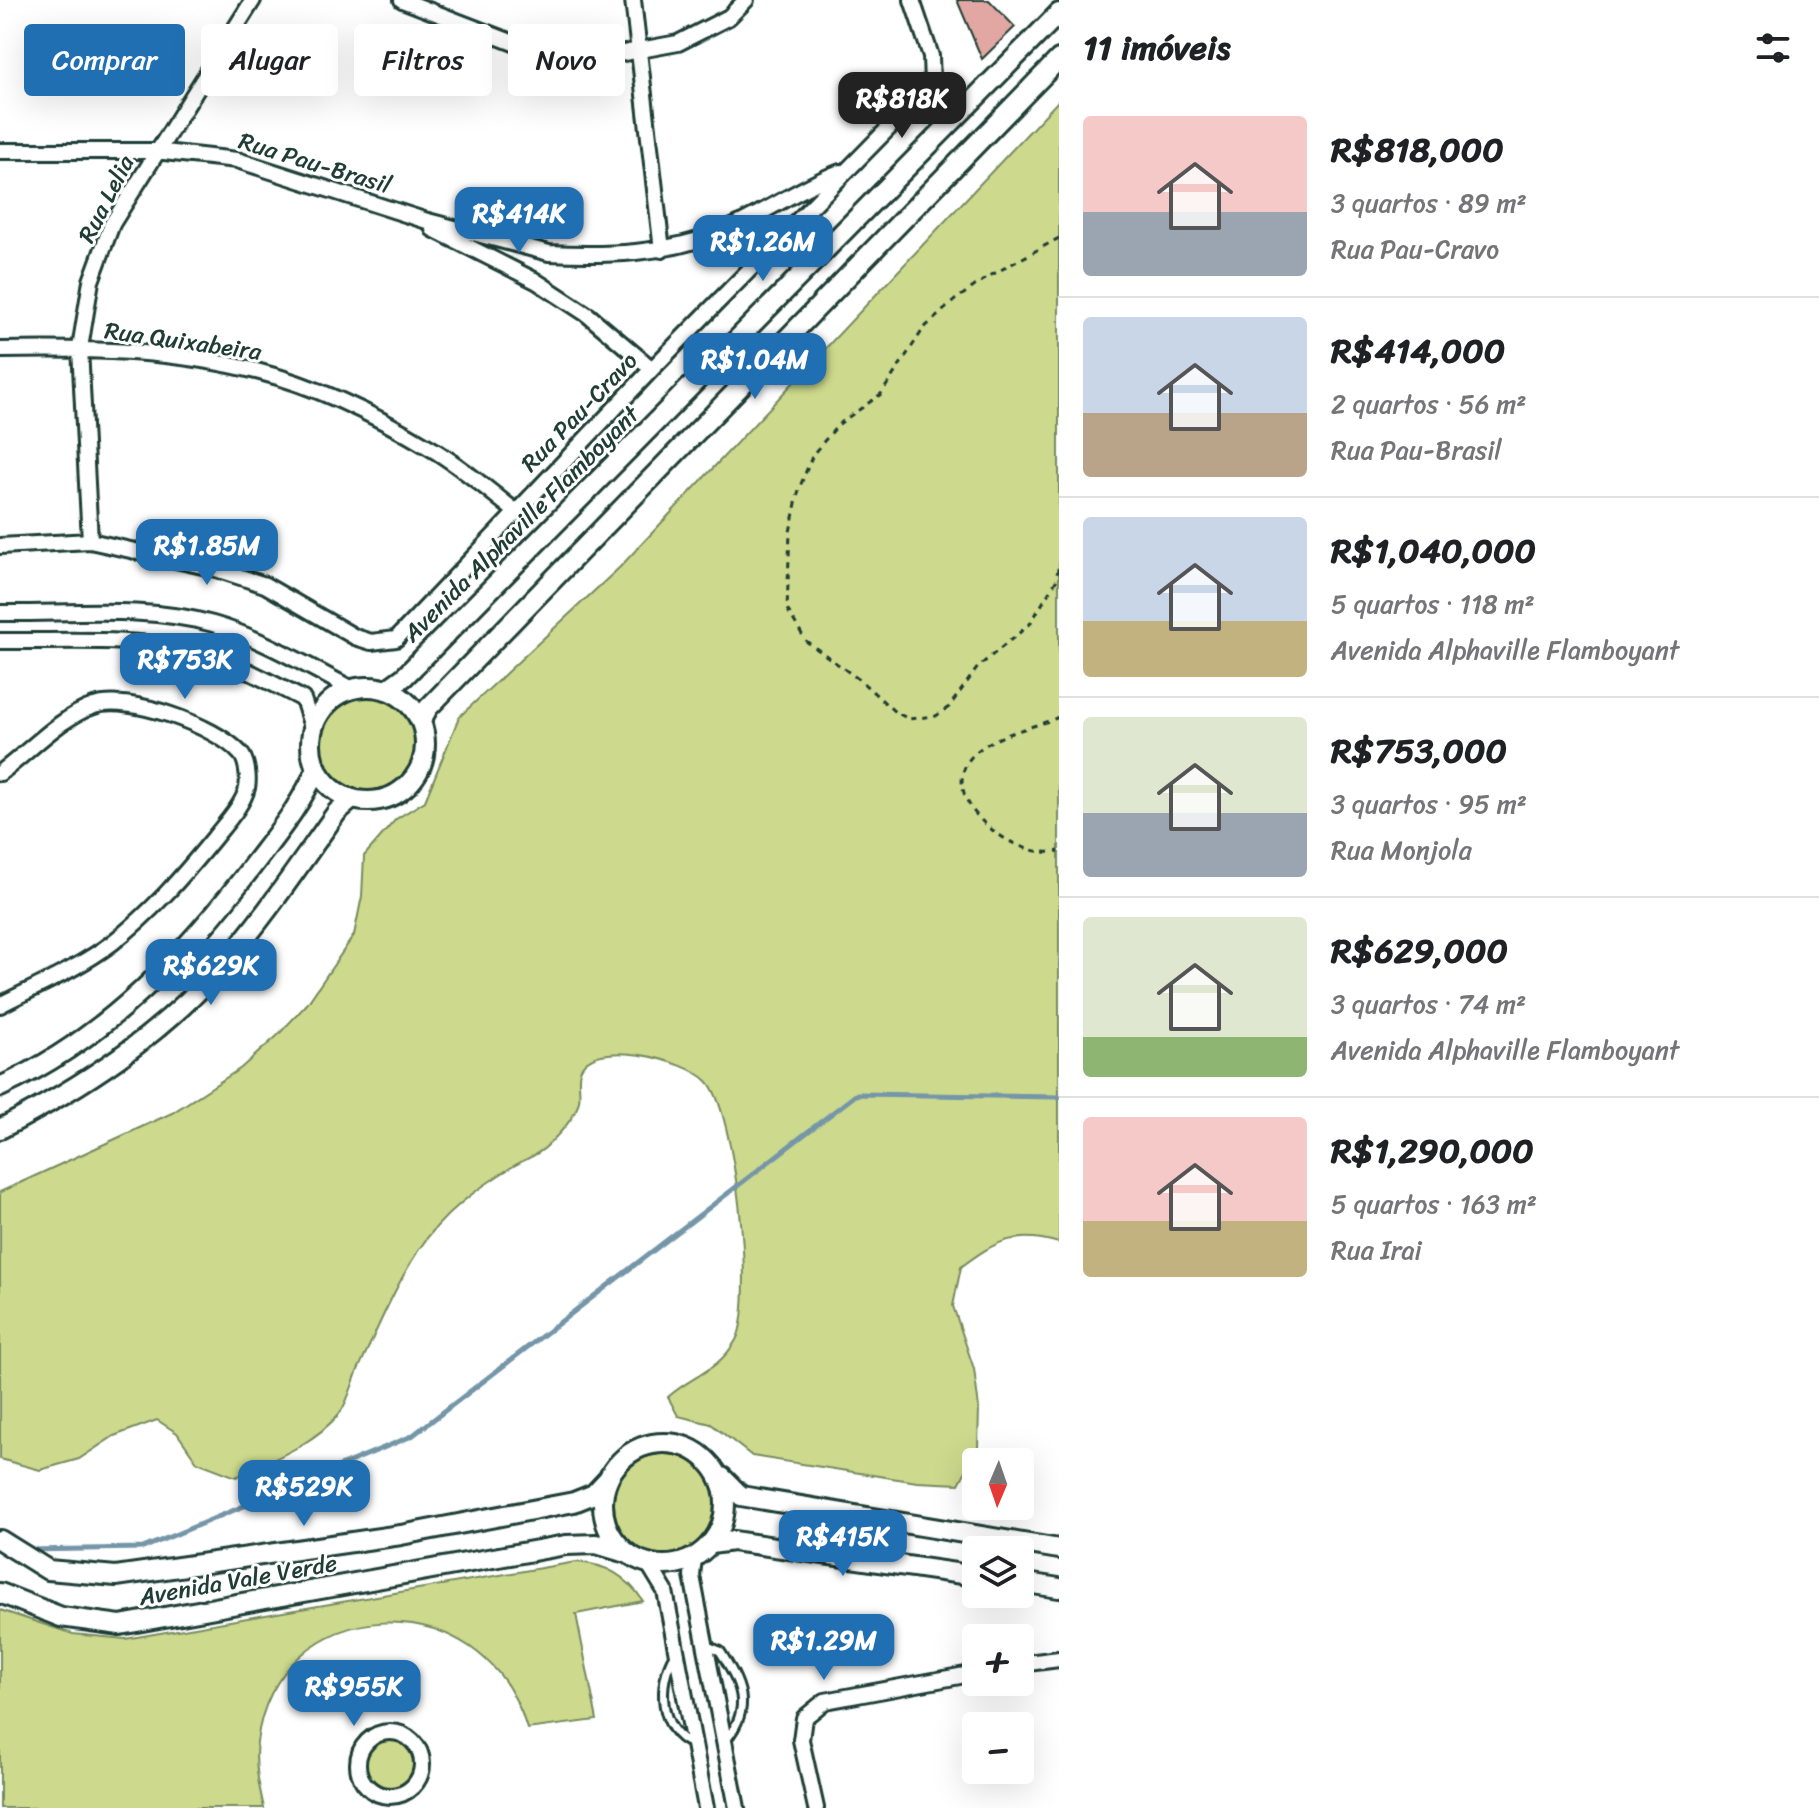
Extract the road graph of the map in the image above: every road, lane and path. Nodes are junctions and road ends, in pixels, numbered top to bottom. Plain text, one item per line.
1 (253, 0) edge
2 (402, 0) edge
3 (633, 0) edge
4 (746, 0) edge
5 (912, 0) edge
6 (1059, 13) edge
7 (639, 50) junction
8 (1059, 59) edge
9 (0, 151) edge
10 (155, 151) junction
11 (845, 170) junction
12 (424, 220) junction
13 (722, 231) junction
14 (1059, 238) edge
15 (662, 250) junction
16 (549, 253) junction
17 (752, 267) junction
18 (536, 281) junction
19 (80, 348) junction
20 (0, 350) edge
21 (652, 369) junction
22 (515, 511) junction
23 (1059, 519) edge
24 (1059, 538) edge
25 (90, 541) junction
26 (0, 546) edge
27 (1059, 563) edge
28 (0, 613) edge
29 (0, 641) edge
30 (352, 689) junction
31 (386, 690) junction
32 (1059, 717) edge
33 (421, 721) junction
34 (313, 730) junction
35 (317, 768) junction
36 (0, 773) edge
37 (352, 799) junction
38 (1059, 851) edge
39 (0, 1005) edge
40 (0, 1087) edge
41 (0, 1129) edge
42 (718, 1473) junction
43 (608, 1479) junction
44 (0, 1540) edge
45 (711, 1544) junction
46 (1059, 1549) edge
47 (629, 1554) junction
48 (694, 1558) junction
49 (648, 1563) junction
50 (962, 1574) edge
51 (1034, 1584) edge
52 (1059, 1588) edge
53 (0, 1593) edge
54 (706, 1646) junction
55 (677, 1650) junction
56 (1059, 1659) edge
57 (1034, 1662) edge
58 (962, 1676) edge
59 (726, 1740) junction
60 (696, 1746) junction
61 (397, 1802) edge
62 (706, 1808) edge
63 (737, 1808) edge
64 (816, 1808) edge

1 - 10 street, Rua Lelia
2 - 7 street
3 - 7 street
4 - 7 street
5 - 11 street, Rua Pau-Cravo
6 - 31 street, Avenida Alphaville Flamboyant
7 - 15 street
8 - 33 street
9 - 10 street, Rua Pau-Brasil
10 - 12 street, Rua Pau-Brasil
10 - 19 street, Rua Lelia
11 - 13 street, Rua Pau-Brasil
11 - 17 street, Rua Pau-Cravo
12 - 16 street, Rua Pau-Brasil
12 - 18 street, Rua Pau-Brasil
13 - 15 street, Rua Pau-Brasil
13 - 17 street
14 - 27 path
15 - 16 street, Rua Pau-Brasil
16 - 18 street
17 - 21 street, Rua Pau-Cravo
18 - 21 street, Rua Pau-Brasil
19 - 20 street, Rua Quixabeira
19 - 22 street, Rua Quixabeira
19 - 25 street, Rua Lelia
21 - 22 street, Rua Pau-Cravo
22 - 25 street, Rua Pau-Cravo
23 - 24 path
25 - 26 street
28 - 30 street
29 - 34 street
30 - 31 street
30 - 34 street
31 - 33 street
32 - 38 path
33 - 37 street
34 - 35 street
35 - 37 street
35 - 40 street
36 - 39 street
37 - 41 street
42 - 43 street
42 - 45 street
42 - 46 street
43 - 44 street, Avenida Vale Verde
43 - 47 street
45 - 48 street
45 - 50 street
47 - 49 street
47 - 53 street, Avenida Vale Verde
48 - 49 street
48 - 54 street
49 - 55 street
51 - 52 street
54 - 59 street
54 - 59 lane
55 - 60 street
55 - 60 lane
56 - 57 street
58 - 64 street
59 - 63 street
60 - 62 street
61 - 61 street

